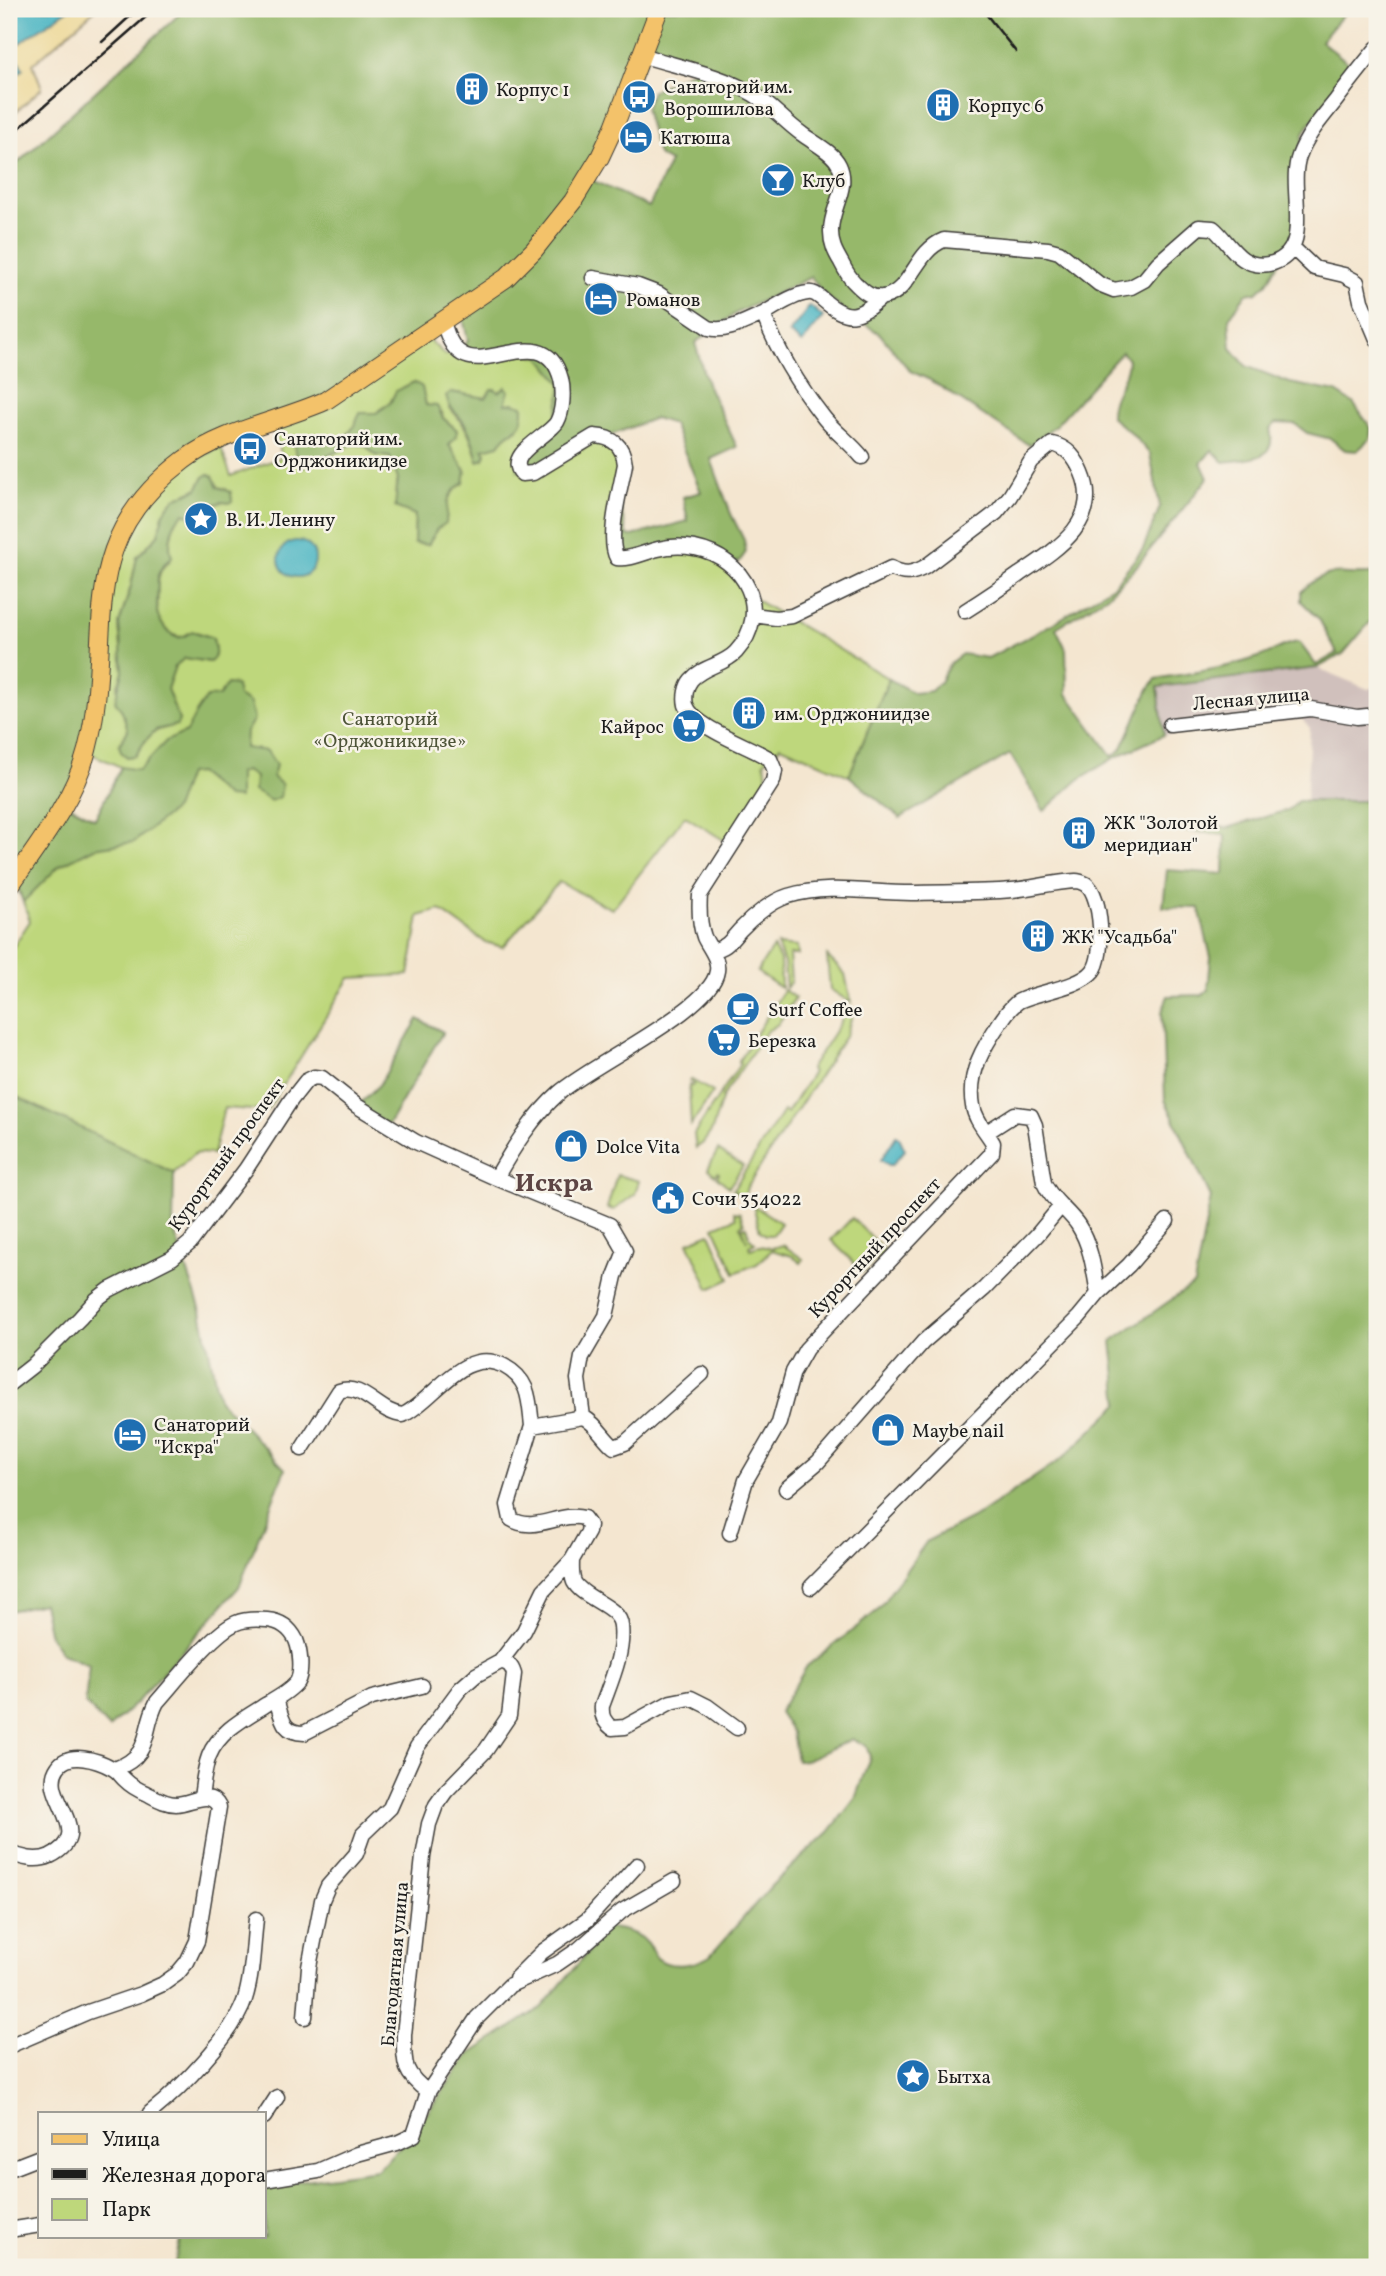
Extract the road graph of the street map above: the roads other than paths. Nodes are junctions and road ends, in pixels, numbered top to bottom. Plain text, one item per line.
1 (659, 9) edge
2 (1377, 48) edge
3 (641, 55) junction
4 (1293, 248) junction
5 (593, 278) dead end
6 (882, 297) junction
7 (763, 314) junction
8 (443, 322) junction
9 (1377, 339) edge
10 (862, 457) dead end
11 (965, 611) dead end
12 (753, 615) junction
13 (1377, 715) edge
14 (1170, 725) dead end
15 (9, 887) edge
16 (712, 951) junction
17 (987, 1132) junction
18 (496, 1178) junction
19 (1060, 1206) junction
20 (1167, 1221) dead end
21 (1098, 1294) junction
22 (702, 1374) dead end
23 (9, 1384) edge
24 (583, 1417) junction
25 (532, 1426) junction
26 (302, 1449) dead end
27 (786, 1489) dead end
28 (730, 1533) dead end
29 (572, 1560) junction
30 (811, 1587) dead end
31 (500, 1662) junction
32 (422, 1686) dead end
33 (276, 1699) junction
34 (737, 1728) dead end
35 (115, 1769) junction
36 (201, 1798) junction
37 (9, 1852) edge
38 (637, 1865) dead end
39 (674, 1881) dead end
40 (256, 1919) dead end
41 (510, 1984) junction
42 (305, 2017) dead end
43 (9, 2046) edge
44 (428, 2092) junction
45 (277, 2097) dead end
46 (150, 2112) edge
47 (266, 2114) edge
48 (38, 2158) edge
49 (9, 2169) edge
50 (266, 2180) edge
51 (38, 2225) edge
52 (9, 2230) edge

1 - 3 main road
2 - 4 street
3 - 6 street
3 - 8 main road
4 - 6 street
4 - 9 street
5 - 7 street
6 - 7 street
7 - 10 street
8 - 12 street
8 - 15 main road
11 - 12 street
12 - 16 street
13 - 14 street, Лесная улица
16 - 17 street
16 - 18 street
17 - 19 street
17 - 28 street, Курортный проспект
18 - 23 street, Курортный проспект
18 - 24 street, Курортный проспект
19 - 21 street
19 - 27 street
20 - 21 street
21 - 30 street
22 - 24 street
24 - 25 street
25 - 26 street
25 - 29 street
29 - 31 street
29 - 34 street
31 - 42 street
31 - 44 street, Благодатная улица
32 - 33 street
33 - 35 street
33 - 36 street
35 - 36 street
35 - 37 street
36 - 43 street
38 - 41 street
39 - 41 street
40 - 46 street
41 - 44 street
44 - 50 street
45 - 47 street
48 - 49 street
51 - 52 street

